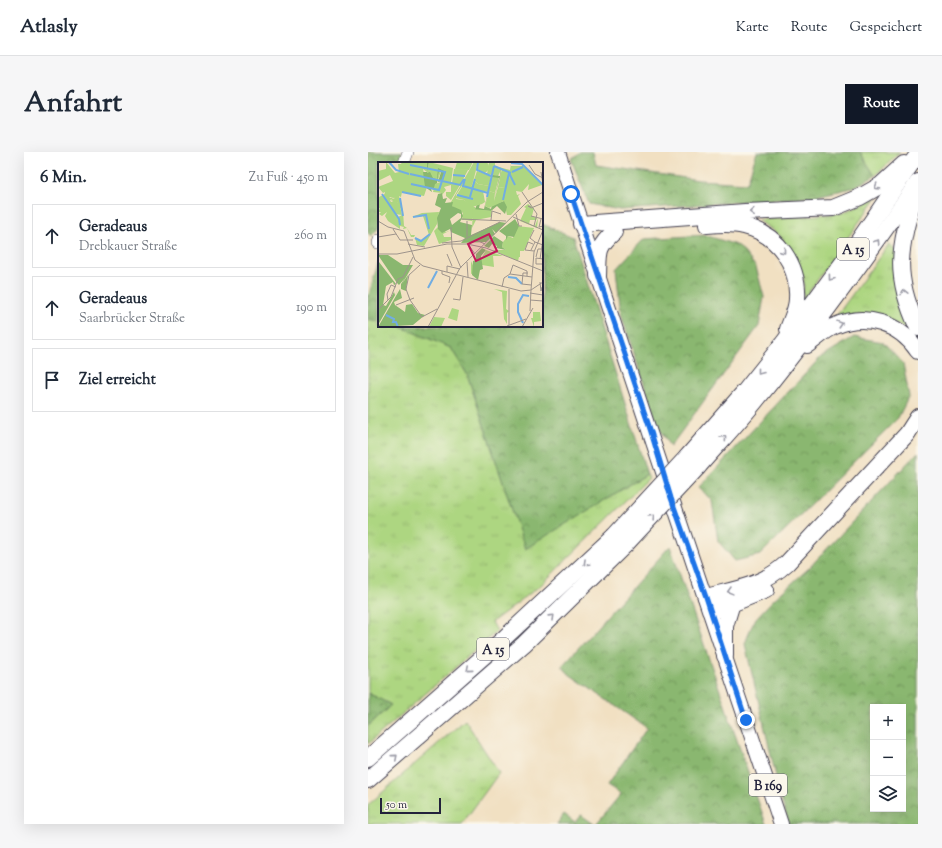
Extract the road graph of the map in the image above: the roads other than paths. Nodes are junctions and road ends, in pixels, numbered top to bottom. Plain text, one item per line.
1 (408, 152) edge
2 (558, 152) edge
3 (918, 153) edge
4 (404, 162) edge
5 (918, 183) edge
6 (583, 229) junction
7 (614, 232) junction
8 (598, 276) junction
9 (918, 328) edge
10 (784, 342) junction
11 (918, 352) edge
12 (786, 363) junction
13 (918, 417) edge
14 (918, 436) edge
15 (693, 462) junction
16 (619, 540) junction
17 (732, 603) junction
18 (708, 605) junction
19 (725, 656) junction
20 (368, 758) edge
21 (368, 780) edge
22 (781, 824) edge

1 - 4 street
2 - 6 main road, B 169
3 -> 6 highway
3 -> 10 highway, A 15
9 -> 5 highway
12 -> 5 highway, A 15
6 - 7 highway
6 - 8 main road, B 169
7 - 8 highway
7 -> 10 highway
8 - 18 main road, B 169
10 -> 15 highway, A 15
12 -> 11 highway
15 -> 12 highway, A 15
13 -> 18 highway
14 - 17 highway
15 - 16 highway, A 15, bridge
16 -> 20 highway, A 15
21 -> 16 highway, A 15
17 - 18 highway
17 - 19 highway
18 - 19 main road, B 169
19 - 22 main road, B 169

